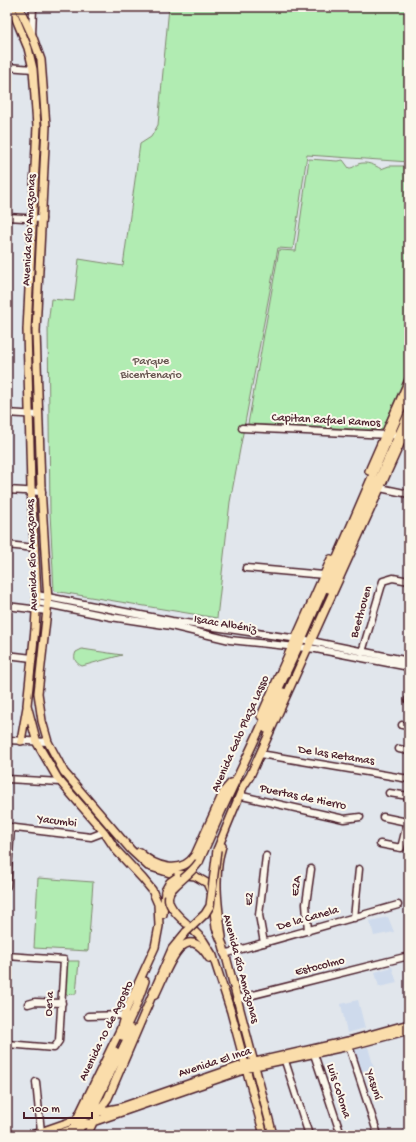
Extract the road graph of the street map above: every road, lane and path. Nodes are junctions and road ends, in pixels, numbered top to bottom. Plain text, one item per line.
1 (11, 7) edge
2 (19, 7) edge
3 (33, 7) edge
4 (32, 35) junction
5 (7, 67) edge
6 (33, 69) junction
7 (7, 217) edge
8 (34, 218) junction
9 (42, 219) junction
10 (33, 297) junction
11 (409, 380) edge
12 (409, 391) edge
13 (409, 412) edge
14 (7, 413) edge
15 (29, 415) junction
16 (38, 415) junction
17 (409, 424) edge
18 (242, 428) dead end
19 (386, 435) junction
20 (404, 436) edge
21 (380, 488) junction
22 (7, 490) edge
23 (31, 491) junction
24 (42, 492) junction
25 (409, 494) edge
26 (7, 545) edge
27 (35, 548) junction
28 (246, 568) dead end
29 (324, 575) junction
30 (409, 581) edge
31 (37, 598) junction
32 (48, 604) junction
33 (7, 606) edge
34 (36, 610) junction
35 (172, 624) junction
36 (302, 643) junction
37 (362, 652) junction
38 (7, 655) edge
39 (32, 658) junction
40 (409, 661) edge
41 (409, 667) edge
42 (28, 705) junction
43 (402, 725) dead end
44 (409, 726) edge
45 (7, 740) edge
46 (20, 741) junction
47 (48, 742) junction
48 (37, 743) junction
49 (399, 749) dead end
50 (409, 751) edge
51 (260, 754) junction
52 (250, 776) junction
53 (7, 779) edge
54 (409, 779) edge
55 (61, 782) junction
56 (231, 783) junction
57 (243, 787) junction
58 (389, 793) dead end
59 (242, 796) junction
60 (409, 796) edge
61 (222, 810) junction
62 (360, 817) dead end
63 (384, 817) dead end
64 (408, 824) edge
65 (110, 825) junction
66 (9, 827) edge
67 (104, 832) junction
68 (380, 844) dead end
69 (266, 856) dead end
70 (199, 862) junction
71 (311, 869) dead end
72 (359, 869) dead end
73 (160, 870) junction
74 (7, 886) edge
75 (398, 905) dead end
76 (354, 918) junction
77 (308, 931) junction
78 (186, 932) junction
79 (264, 943) junction
80 (223, 945) junction
81 (224, 954) junction
82 (7, 956) edge
83 (409, 956) edge
84 (217, 972) junction
85 (145, 981) junction
86 (155, 986) junction
87 (237, 999) junction
88 (62, 1003) junction
89 (28, 1004) dead end
90 (125, 1015) junction
91 (88, 1016) dead end
92 (139, 1025) junction
93 (409, 1030) edge
94 (120, 1031) junction
95 (7, 1044) edge
96 (348, 1044) junction
97 (314, 1054) junction
98 (285, 1061) junction
99 (254, 1064) junction
100 (246, 1067) junction
101 (36, 1082) dead end
102 (108, 1098) junction
103 (119, 1108) junction
104 (98, 1112) junction
105 (76, 1120) junction
106 (87, 1121) junction
107 (41, 1132) junction
108 (72, 1133) edge
109 (32, 1135) edge
110 (55, 1135) edge
111 (81, 1135) edge
112 (87, 1135) edge
113 (264, 1135) edge
114 (273, 1135) edge
115 (309, 1135) edge
116 (341, 1135) edge
117 (378, 1135) edge

1 - 6 main road, Avenida Río Amazonas
2 - 4 main road, Avenida Río Amazonas
3 - 4 street
4 - 9 main road, Avenida Río Amazonas
5 - 6 street
6 - 8 main road, Avenida Río Amazonas
7 - 8 street
8 - 9 street
8 - 10 main road, Avenida Río Amazonas
9 - 10 main road, Avenida Río Amazonas
10 - 15 main road, Avenida Río Amazonas
10 - 16 main road, Avenida Río Amazonas
11 - 19 main road, Avenida Galo Plaza Lasso
12 - 19 main road, Avenida Galo Plaza Lasso
13 - 20 main road, Avenida Galo Plaza Lasso
14 - 15 street
15 - 16 street
15 - 23 main road, Avenida Río Amazonas
16 - 24 main road, Avenida Río Amazonas
17 - 20 main road, Avenida Galo Plaza Lasso
18 - 19 street, Capitan Rafael Ramos
19 - 20 street, Capitan Rafael Ramos
19 - 29 main road, Avenida Galo Plaza Lasso
19 - 36 main road, Avenida Galo Plaza Lasso
20 - 21 main road, Avenida Galo Plaza Lasso
20 - 36 main road, Avenida Galo Plaza Lasso
21 - 25 street
21 - 36 main road, Avenida Galo Plaza Lasso
22 - 23 street
23 - 24 street
23 - 27 main road, Avenida Río Amazonas
24 - 32 main road, Avenida Río Amazonas
26 - 27 street
27 - 31 main road, Avenida Río Amazonas
28 - 29 street
29 - 36 main road, Avenida Galo Plaza Lasso
30 - 37 street, Beethoven
31 - 32 street, Isaac Albéniz
31 - 34 main road, Avenida Río Amazonas
32 - 34 street
32 - 35 street, Isaac Albéniz
32 - 47 main road, Avenida Río Amazonas
33 - 34 street
34 - 39 main road, Avenida Río Amazonas
35 - 36 street, Isaac Albéniz
35 - 36 street, Isaac Albéniz
36 - 37 street, Isaac Albéniz
36 - 41 street, Isaac Albéniz
36 - 51 main road, Avenida Galo Plaza Lasso
36 - 56 main road, Avenida Galo Plaza Lasso
36 - 57 main road, Avenida Galo Plaza Lasso
36 - 61 main road, Avenida Galo Plaza Lasso
37 - 40 street, Isaac Albéniz
38 - 39 street
39 - 42 main road, Avenida Río Amazonas
42 - 46 main road
42 - 48 main road, Avenida Río Amazonas
43 - 44 street
45 - 46 street
46 - 48 street
47 - 48 street
47 - 65 main road, Avenida Río Amazonas
48 - 55 main road, Avenida Río Amazonas
49 - 50 street
51 - 52 main road, Avenida Galo Plaza Lasso
51 - 54 street, De las Retamas
52 - 57 main road, Avenida Galo Plaza Lasso
52 - 59 main road
53 - 55 street
55 - 67 main road, Avenida Río Amazonas
56 - 61 main road, Avenida Galo Plaza Lasso
56 - 65 main road
57 - 78 main road, Avenida 10 de Agosto, bridge
58 - 60 street
59 - 62 street, Puertas de Hierro
59 - 80 main road
61 - 70 main road
63 - 64 street
64 - 68 street
65 - 73 main road, Avenida Río Amazonas
66 - 67 street, Yacumbi
66 - 74 street
67 - 90 main road, Avenida Río Amazonas
69 - 79 street, E2
70 - 84 main road, Avenida Río Amazonas, bridge
70 - 85 main road, Avenida 10 de Agosto, bridge
71 - 77 street, E2A
72 - 76 street
73 - 78 main road, bridge
73 - 80 main road, Avenida Río Amazonas
75 - 76 street, De la Canela
76 - 77 street, De la Canela
77 - 79 street, De la Canela
78 - 86 main road, Avenida 10 de Agosto
79 - 81 street, De la Canela
80 - 81 main road, Avenida Río Amazonas
81 - 87 main road, Avenida Río Amazonas
82 - 88 street, Oe1a
83 - 87 street, Estocolmo
84 - 92 main road
84 - 100 main road, Avenida Río Amazonas
85 - 94 main road, Avenida 10 de Agosto
85 - 106 main road, Avenida 10 de Agosto
86 - 92 main road, Avenida 10 de Agosto
86 - 106 main road, Avenida 10 de Agosto
87 - 99 main road, Avenida Río Amazonas
88 - 89 street
88 - 95 street, Oe1a
90 - 91 street
90 - 94 main road, Avenida Río Amazonas
92 - 102 main road, Avenida 10 de Agosto
93 - 96 main road, Avenida El Inca
94 - 105 main road, Avenida 10 de Agosto
96 - 97 main road, Avenida El Inca
96 - 99 main road, Avenida El Inca
96 - 117 street, Yasuní
97 - 98 main road, Avenida El Inca
97 - 116 street, Luis Coloma
98 - 99 main road, Avenida El Inca
98 - 115 street
99 - 100 main road, Avenida El Inca
99 - 114 main road, Avenida Río Amazonas
100 - 103 main road, Avenida El Inca
100 - 106 main road, Avenida El Inca
100 - 113 main road, Avenida Río Amazonas
101 - 107 street
102 - 103 main road
102 - 104 main road, Avenida 10 de Agosto
103 - 104 main road, Avenida El Inca
104 - 106 main road, Avenida 10 de Agosto
105 - 106 main road, Avenida El Inca
105 - 107 main road, Avenida El Inca
105 - 108 main road, Avenida 10 de Agosto
106 - 108 main road, Avenida El Inca
106 - 111 main road, Avenida 10 de Agosto
106 - 112 main road, Avenida 10 de Agosto
107 - 109 main road, Avenida El Inca
108 - 110 main road, Avenida El Inca

